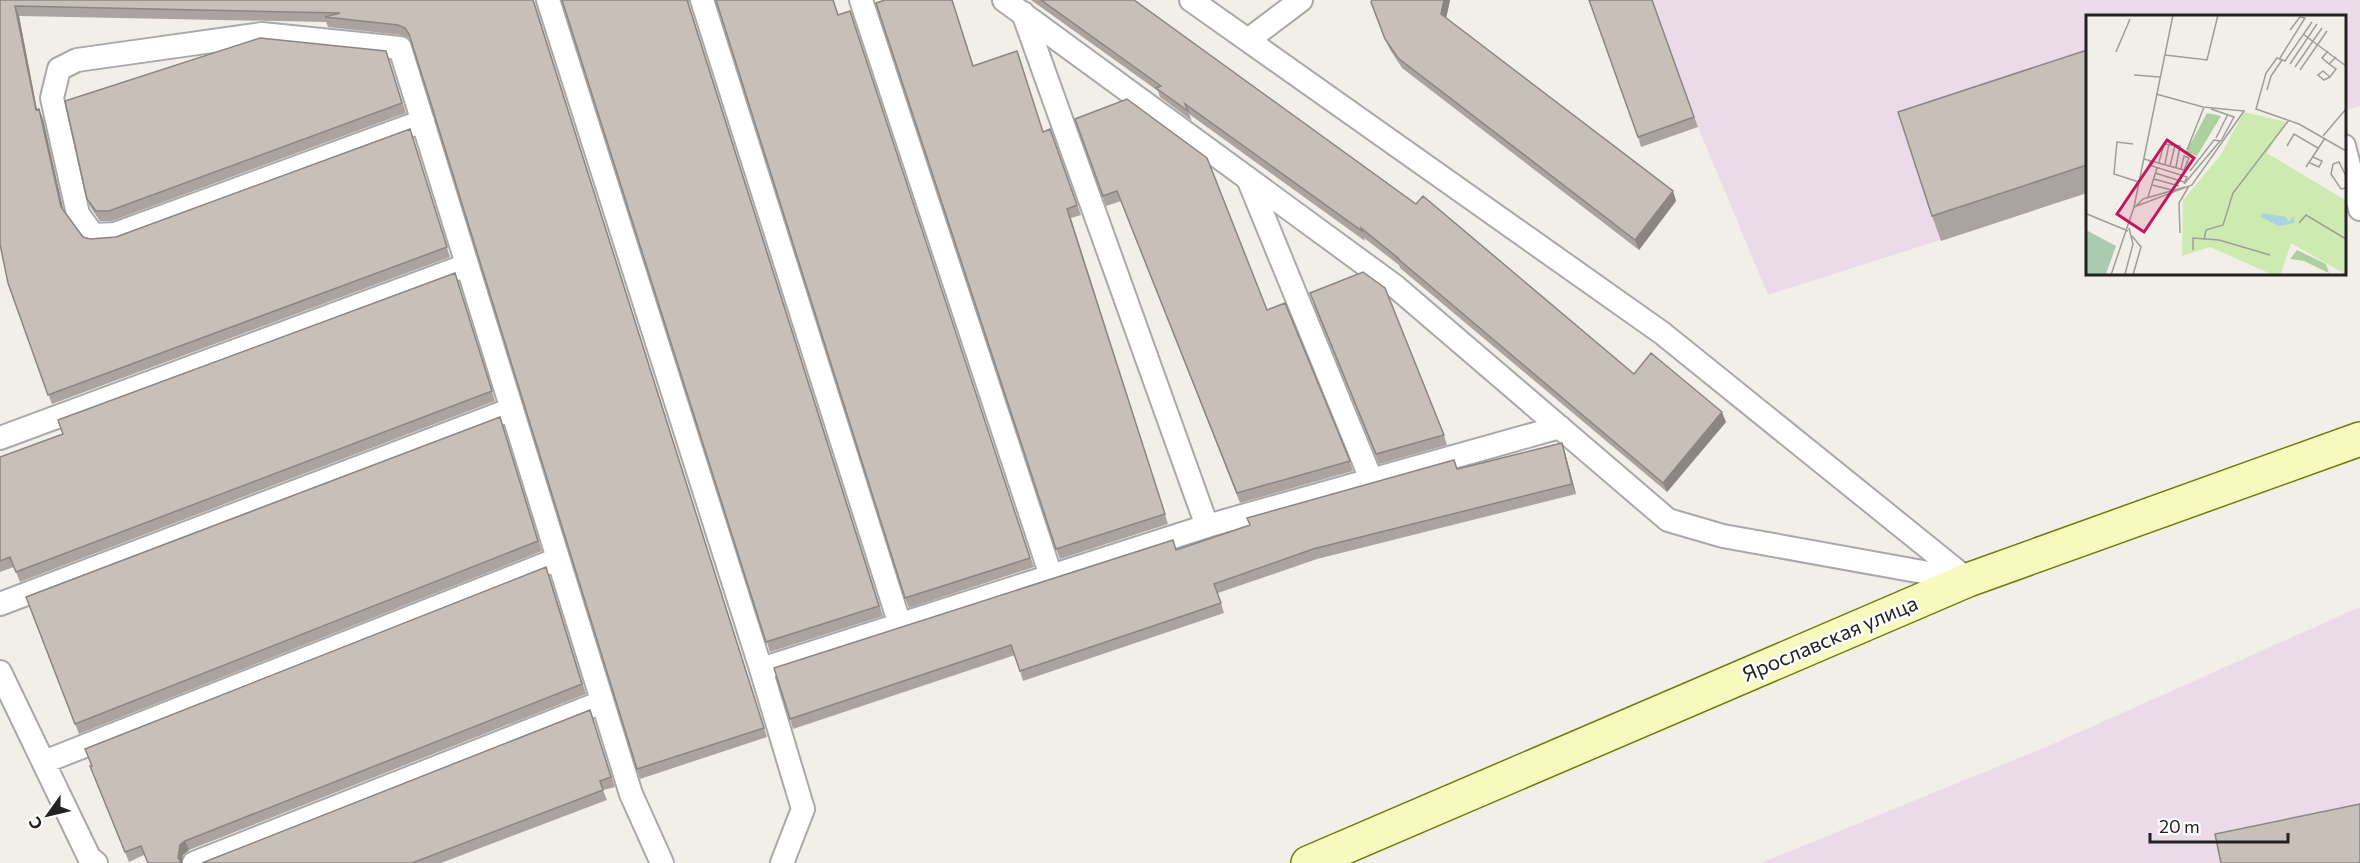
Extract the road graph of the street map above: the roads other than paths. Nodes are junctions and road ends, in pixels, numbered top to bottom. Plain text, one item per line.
1 (548, 0) edge
2 (702, 0) edge
3 (861, 0) edge
4 (1004, 0) edge
5 (1191, 0) edge
6 (1301, 0) edge
7 (1023, 13) junction
8 (1248, 40) junction
9 (423, 121) junction
10 (2345, 153) edge
11 (1248, 180) junction
12 (2360, 209) edge
13 (467, 265) junction
14 (512, 409) junction
15 (1560, 427) junction
16 (0, 438) edge
17 (2360, 438) edge
18 (1371, 479) junction
19 (1207, 526) junction
20 (558, 558) junction
21 (1051, 576) junction
22 (1968, 580) junction
23 (0, 604) edge
24 (900, 625) junction
25 (761, 669) junction
26 (0, 672) edge
27 (603, 702) junction
28 (44, 762) junction
29 (1342, 856) edge
30 (96, 863) edge
31 (194, 863) edge
32 (662, 863) edge
33 (782, 863) edge
34 (1308, 863) edge

1 - 25 lane
2 - 24 lane
3 - 21 lane
4 - 7 lane
5 - 8 lane
6 - 8 lane
7 - 11 lane
7 - 19 lane
8 - 22 lane
9 - 9 lane
9 - 13 lane
10 - 12 lane
11 - 15 lane
11 - 18 lane
13 - 14 lane
13 - 16 lane
14 - 20 lane
14 - 23 lane
15 - 18 lane
15 - 22 lane
17 - 22 main road, Ярославская улица
18 - 19 lane
19 - 21 lane
20 - 27 lane
20 - 28 lane
21 - 24 lane
22 - 29 main road, Ярославская улица
24 - 25 lane
25 - 33 lane
26 - 28 lane
27 - 31 lane
27 - 32 lane
28 - 30 lane
29 - 34 main road, Ярославская улица

